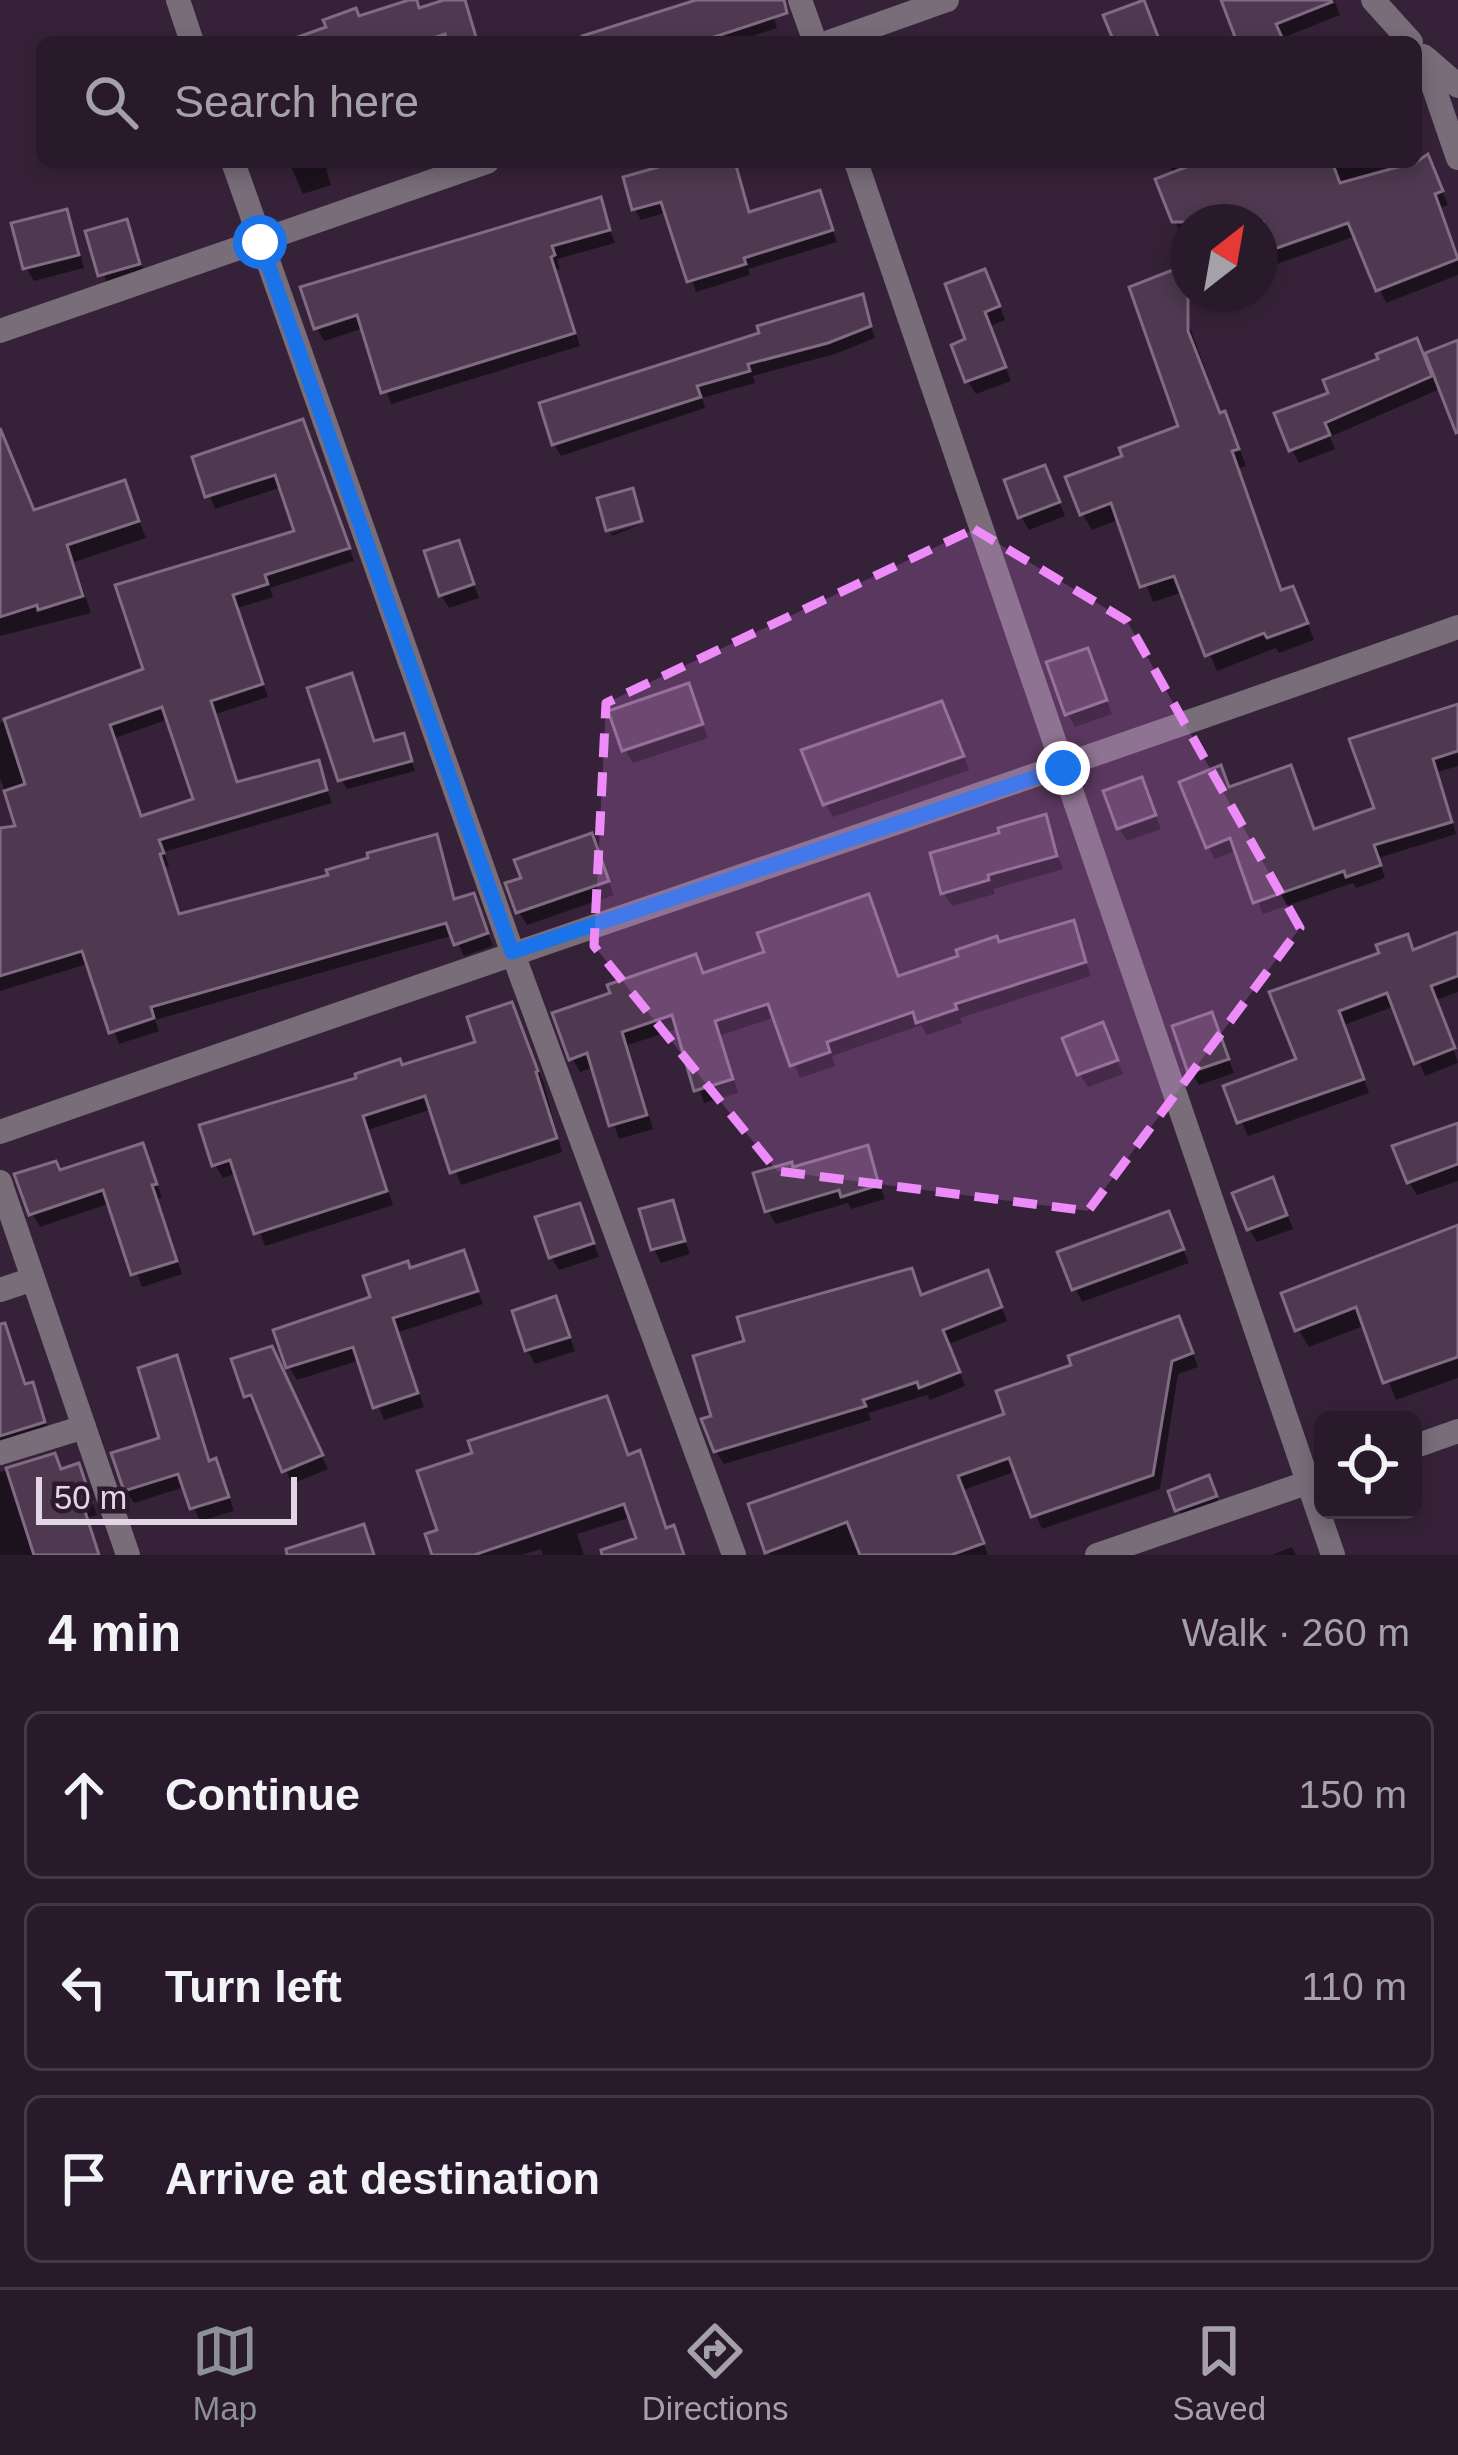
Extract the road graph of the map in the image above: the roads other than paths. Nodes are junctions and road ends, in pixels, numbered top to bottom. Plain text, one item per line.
1 (178, 0) edge
2 (800, 0) edge
3 (947, 0) edge
4 (1373, 0) edge
5 (190, 36) edge
6 (813, 36) edge
7 (846, 36) edge
8 (1406, 36) edge
9 (1422, 53) edge
10 (1422, 61) edge
11 (1458, 86) edge
12 (1458, 158) edge
13 (235, 168) edge
14 (470, 168) edge
15 (858, 168) edge
16 (260, 242) junction
17 (0, 331) edge
18 (1458, 627) edge
19 (1063, 768) junction
20 (512, 952) junction
21 (0, 1132) edge
22 (0, 1182) edge
23 (33, 1279) junction
24 (0, 1290) edge
25 (84, 1427) junction
26 (1458, 1431) edge
27 (1422, 1444) edge
28 (0, 1453) edge
29 (1314, 1474) edge
30 (1314, 1481) edge
31 (1325, 1519) edge
32 (128, 1555) edge
33 (734, 1555) edge
34 (1097, 1555) edge
35 (1334, 1555) edge

1 - 5 street
2 - 6 street
3 - 7 street
4 - 8 street
9 - 11 street
10 - 12 street
13 - 16 street
14 - 16 street
15 - 19 street
16 - 17 street
16 - 20 street
18 - 19 street
19 - 20 street
19 - 29 street
20 - 21 street
20 - 33 street
22 - 23 street
23 - 24 street
23 - 25 street
25 - 28 street
25 - 32 street
26 - 27 street
30 - 34 street
31 - 35 street

